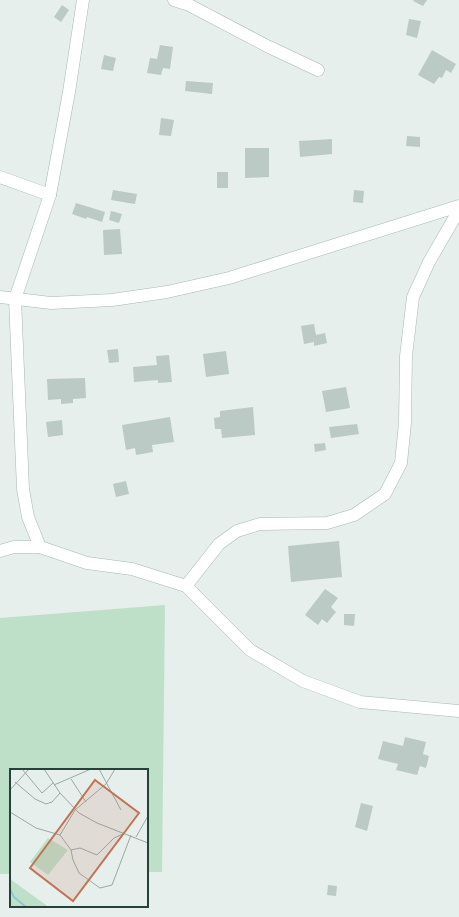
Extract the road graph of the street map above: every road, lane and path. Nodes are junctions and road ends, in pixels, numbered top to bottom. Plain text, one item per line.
1 (83, 0) edge
2 (174, 0) edge
3 (318, 70) dead end
4 (0, 177) edge
5 (50, 195) junction
6 (459, 206) edge
7 (459, 210) edge
8 (0, 297) edge
9 (15, 299) junction
10 (40, 547) junction
11 (0, 551) edge
12 (186, 586) junction
13 (459, 711) edge

1 - 5 street
2 - 3 street
4 - 5 street
5 - 9 street
6 - 9 street
7 - 12 street
8 - 9 street
9 - 10 street
10 - 11 street
10 - 12 street
12 - 13 street

